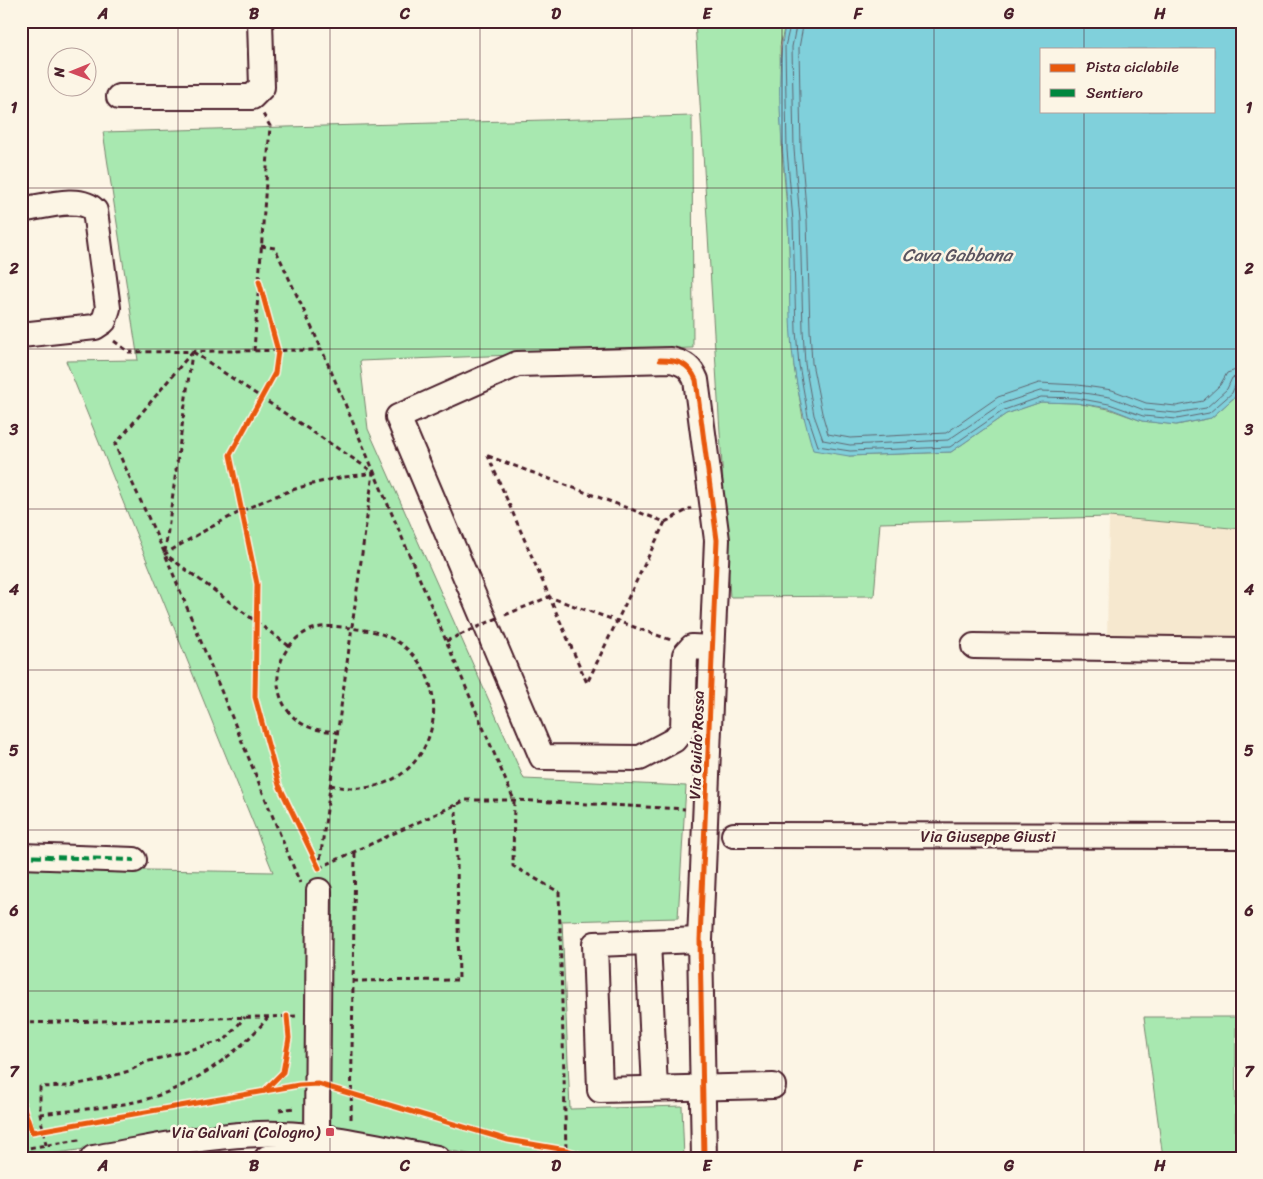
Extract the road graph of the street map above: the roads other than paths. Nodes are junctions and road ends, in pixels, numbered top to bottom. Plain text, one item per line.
1 (260, 21) edge
2 (119, 97) dead end
3 (21, 210) edge
4 (21, 334) edge
5 (974, 646) dead end
6 (702, 648) junction
7 (1242, 650) edge
8 (734, 835) dead end
9 (1242, 836) edge
10 (21, 856) edge
11 (134, 860) dead end
12 (314, 878) road end
13 (700, 940) junction
14 (648, 942) junction
15 (773, 1086) dead end
16 (703, 1087) junction
17 (655, 1088) junction
18 (318, 1138) junction
19 (93, 1158) edge
20 (267, 1158) edge
21 (419, 1158) edge
22 (438, 1158) edge
23 (704, 1158) edge

1 - 2 street
3 - 4 street
5 - 7 street
6 - 6 street, Via Guido Rossa
6 - 13 street, Via Guido Rossa
8 - 9 street, Via Giuseppe Giusti
10 - 11 street
12 - 18 street
13 - 14 street
13 - 16 street, Via Guido Rossa
14 - 17 street
14 - 17 street
15 - 16 street
16 - 17 street
16 - 23 street, Via Guido Rossa
18 - 19 street
18 - 22 street
20 - 21 street

